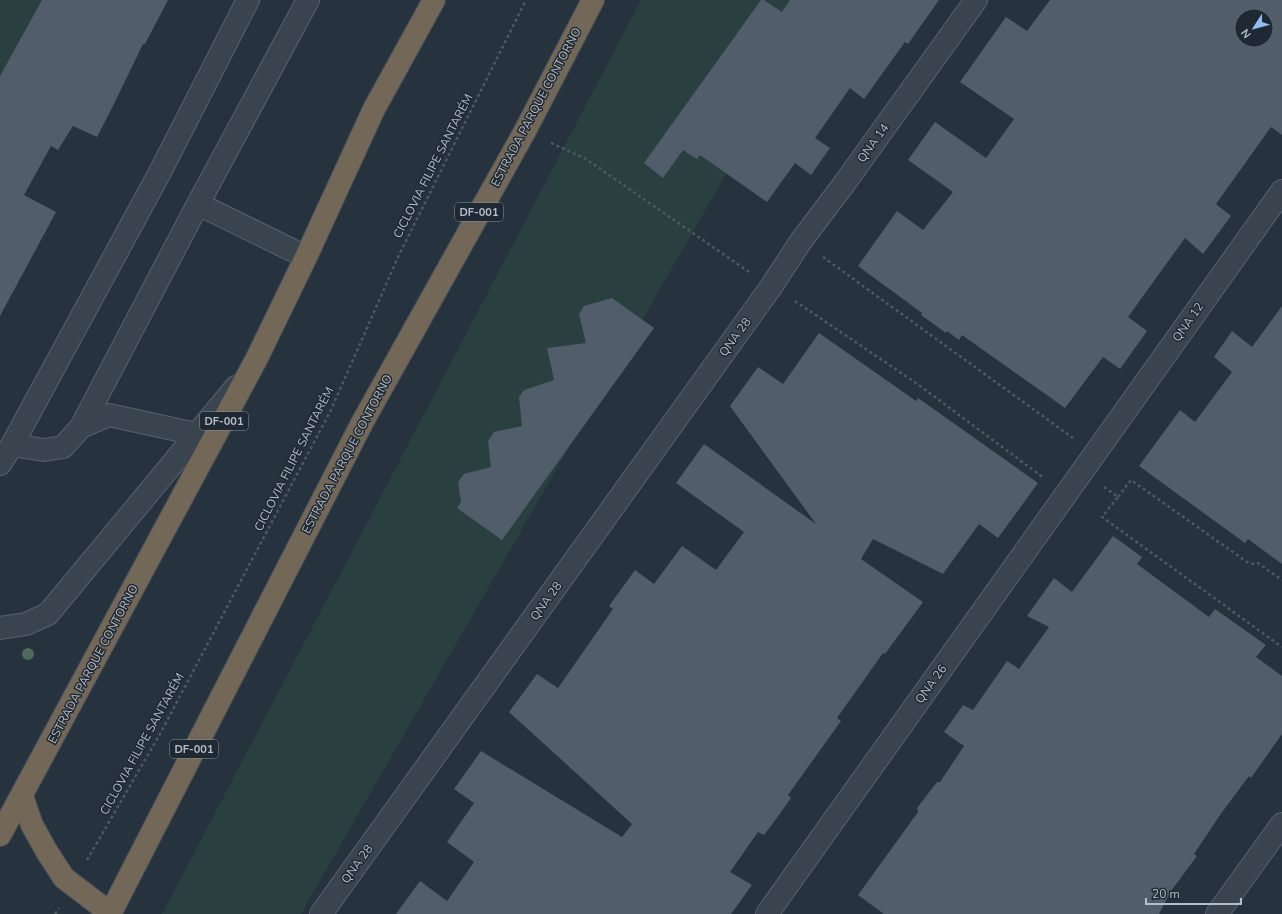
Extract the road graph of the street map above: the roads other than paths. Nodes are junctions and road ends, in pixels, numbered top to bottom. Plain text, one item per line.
1 (248, 0) edge
2 (308, 0) edge
3 (434, 0) edge
4 (593, 0) edge
5 (976, 0) edge
6 (1282, 191) edge
7 (198, 204) junction
8 (306, 257) junction
9 (771, 287) joint
10 (253, 368) junction
11 (80, 427) junction
12 (196, 434) junction
13 (12, 445) junction
14 (1089, 463) joint
15 (0, 464) edge
16 (0, 628) edge
17 (22, 796) junction
18 (1282, 824) edge
19 (0, 835) edge
20 (110, 914) edge
21 (321, 914) edge
22 (767, 914) edge
23 (1217, 914) edge

1 - 13 street
2 - 7 street
3 - 8 highway, ESTRADA PARQUE CONTORNO / DF-001
4 - 20 highway, ESTRADA PARQUE CONTORNO / DF-001
5 - 9 street, QNA 14
6 - 14 street, QNA 12
7 - 8 street
7 - 11 street
8 - 10 highway, ESTRADA PARQUE CONTORNO / DF-001
9 - 21 street, QNA 28
10 - 12 street
10 - 17 highway, ESTRADA PARQUE CONTORNO / DF-001
11 - 12 street
11 - 13 street
12 - 16 street
13 - 15 street
14 - 22 street, QNA 26
17 - 19 highway, ESTRADA PARQUE CONTORNO / DF-001
17 - 20 highway
18 - 23 street

